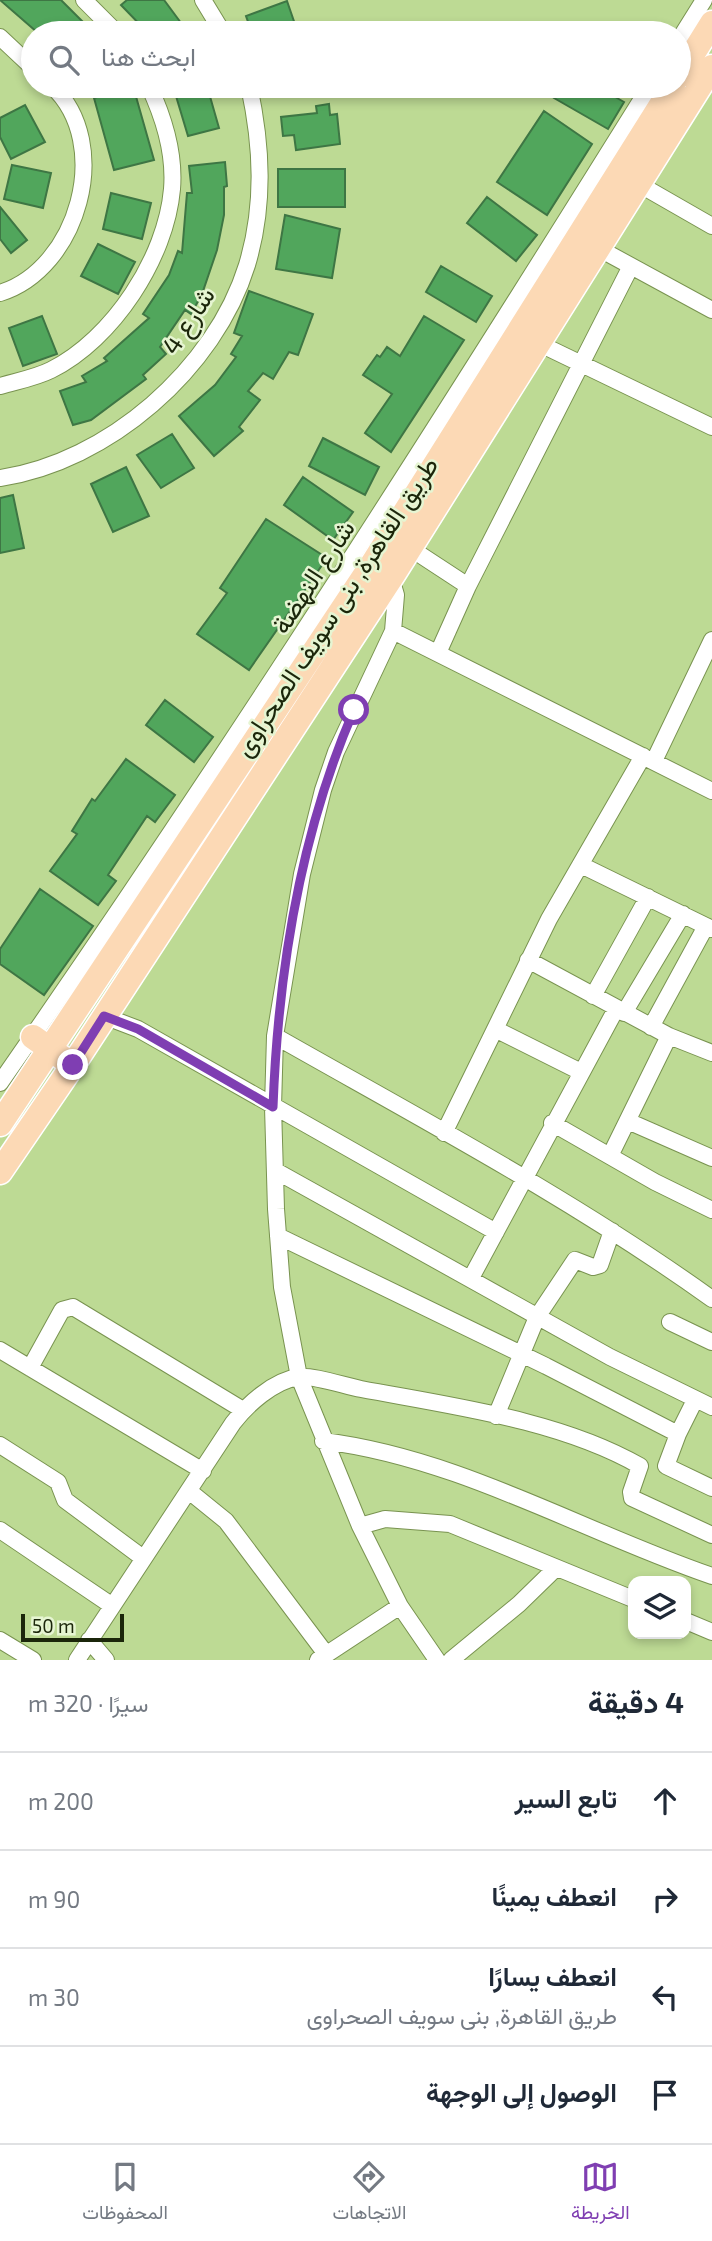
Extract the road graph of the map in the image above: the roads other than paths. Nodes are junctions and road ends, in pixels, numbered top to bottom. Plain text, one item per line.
1 (84, 0) edge
2 (203, 0) edge
3 (704, 0) edge
4 (105, 21) edge
5 (216, 21) edge
6 (691, 21) edge
7 (712, 23) edge
8 (0, 37) edge
9 (21, 57) edge
10 (691, 57) edge
11 (712, 67) edge
12 (62, 98) edge
13 (153, 98) edge
14 (251, 98) edge
15 (642, 98) edge
16 (665, 98) edge
17 (637, 184) junction
18 (712, 226) edge
19 (598, 248) junction
20 (631, 266) junction
21 (0, 293) edge
22 (712, 310) edge
23 (538, 343) junction
24 (580, 364) junction
25 (0, 386) edge
26 (712, 427) edge
27 (0, 478) edge
28 (410, 548) junction
29 (391, 578) junction
30 (468, 586) junction
31 (393, 631) junction
32 (712, 640) edge
33 (438, 653) junction
34 (649, 758) junction
35 (710, 785) edge
36 (581, 865) junction
37 (648, 897) junction
38 (683, 914) junction
39 (709, 927) edge
40 (528, 960) junction
41 (593, 996) junction
42 (620, 1011) junction
43 (104, 1016) junction
44 (651, 1027) junction
45 (495, 1029) junction
46 (275, 1035) junction
47 (669, 1036) junction
48 (41, 1043) junction
49 (712, 1053) edge
50 (73, 1065) junction
51 (581, 1072) junction
52 (0, 1083) edge
53 (273, 1107) junction
54 (630, 1122) junction
55 (552, 1123) junction
56 (0, 1124) edge
57 (444, 1133) junction
58 (610, 1156) junction
59 (712, 1157) edge
60 (276, 1171) junction
61 (0, 1172) edge
62 (524, 1179) junction
63 (712, 1210) edge
64 (612, 1231) junction
65 (496, 1232) junction
66 (278, 1236) junction
67 (471, 1278) junction
68 (711, 1295) edge
69 (537, 1317) junction
70 (670, 1322) dead end
71 (712, 1342) edge
72 (0, 1350) edge
73 (520, 1354) junction
74 (30, 1368) junction
75 (299, 1377) junction
76 (695, 1400) junction
77 (712, 1407) edge
78 (243, 1410) junction
79 (496, 1416) junction
80 (678, 1434) junction
81 (323, 1441) junction
82 (0, 1445) edge
83 (203, 1471) junction
84 (712, 1488) edge
85 (189, 1491) junction
86 (360, 1526) junction
87 (0, 1530) edge
88 (712, 1535) edge
89 (143, 1558) junction
90 (556, 1568) junction
91 (712, 1576) edge
92 (628, 1597) edge
93 (111, 1605) junction
94 (400, 1606) junction
95 (691, 1623) edge
96 (712, 1632) edge
97 (0, 1640) edge
98 (89, 1640) junction
99 (322, 1657) edge
100 (33, 1660) edge
101 (77, 1660) edge
102 (106, 1660) edge
103 (437, 1660) edge
104 (451, 1660) edge

1 - 4 street
2 - 5 street
3 - 6 street
7 - 10 main road
8 - 9 street
11 - 17 main road, طريق القاهرة, بنى سويف الصحراوى
12 - 21 street
13 - 25 street
14 - 27 street, شارع 4
15 - 48 street, شارع النهضة
16 - 48 main road, طريق القاهرة, بنى سويف الصحراوى
17 - 18 street
17 - 19 main road, طريق القاهرة, بنى سويف الصحراوى
19 - 20 street
19 - 23 main road, طريق القاهرة, بنى سويف الصحراوى
20 - 22 street
20 - 24 street
23 - 24 street
23 - 28 main road, طريق القاهرة, بنى سويف الصحراوى
24 - 26 street
24 - 30 street
28 - 29 main road, طريق القاهرة, بنى سويف الصحراوى
28 - 30 street
29 - 31 street
29 - 43 main road, طريق القاهرة, بنى سويف الصحراوى
30 - 33 street
31 - 33 street
31 - 46 street
32 - 34 street
33 - 34 street
34 - 35 street
34 - 36 street
36 - 37 street
36 - 40 street
37 - 38 street
37 - 41 street
38 - 39 street
38 - 42 street
39 - 44 street
40 - 41 street
40 - 45 street
41 - 42 street
42 - 44 street
42 - 51 street
43 - 50 main road, طريق القاهرة, بنى سويف الصحراوى
43 - 53 street
44 - 47 street
45 - 51 street
45 - 57 street
46 - 53 street
46 - 57 street
47 - 49 street
47 - 54 street
48 - 50 main road
48 - 52 street, شارع النهضة
48 - 56 main road, طريق القاهرة, بنى سويف الصحراوى
50 - 61 main road, طريق القاهرة, بنى سويف الصحراوى
51 - 55 street
53 - 60 street
53 - 65 street
54 - 58 street
54 - 59 street
55 - 58 street
55 - 62 street
57 - 62 street
58 - 63 street
60 - 66 street
60 - 67 street
62 - 64 street
62 - 65 street
64 - 68 street
64 - 69 street
65 - 67 street
66 - 73 street
66 - 75 street
67 - 69 street
69 - 73 street
69 - 76 street
70 - 71 street
72 - 74 street
73 - 79 street
73 - 80 street
74 - 78 street
74 - 83 street
75 - 78 street
75 - 79 street
75 - 81 street
76 - 77 street
76 - 80 street
78 - 83 street
79 - 88 street
80 - 84 street
81 - 86 street
81 - 91 street
82 - 89 street
83 - 85 street
85 - 89 street
85 - 99 street
86 - 90 street
86 - 94 street
87 - 93 street
89 - 93 street
90 - 92 street
90 - 104 street
93 - 98 street
94 - 99 street
94 - 103 street
95 - 96 street
97 - 100 street
98 - 101 street
98 - 102 street

